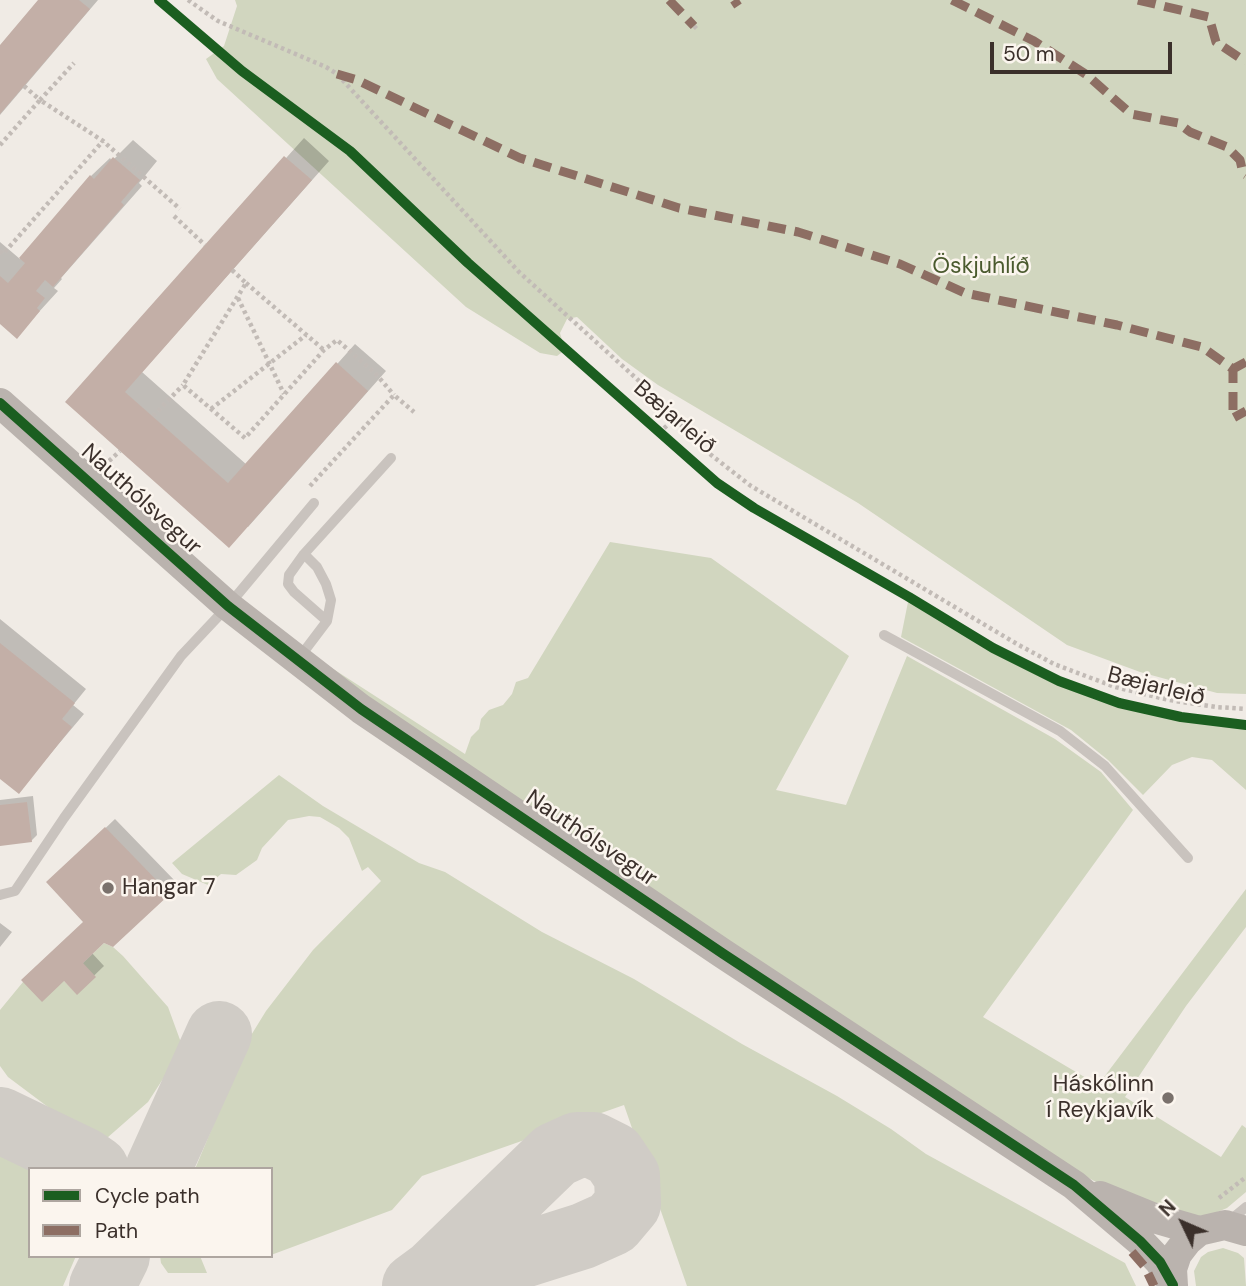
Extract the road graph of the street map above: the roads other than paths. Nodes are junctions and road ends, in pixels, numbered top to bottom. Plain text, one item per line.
1 (0, 403) edge
2 (391, 458) dead end
3 (314, 503) dead end
4 (304, 554) junction
5 (228, 606) junction
6 (327, 621) junction
7 (884, 635) dead end
8 (297, 661) junction
9 (1188, 858) dead end
10 (0, 895) edge
11 (1074, 1185) junction
12 (1226, 1219) edge
13 (1173, 1286) edge

1 - 5 street, Nauthólsvegur
2 - 4 lane
3 - 5 lane
4 - 6 lane
4 - 6 lane
5 - 8 street, Nauthólsvegur
5 - 10 lane
6 - 8 lane
7 - 9 lane
8 - 11 street, Nauthólsvegur
11 - 12 street, Nauthólsvegur
11 - 13 street, Nauthólsvegur
12 - 13 street

